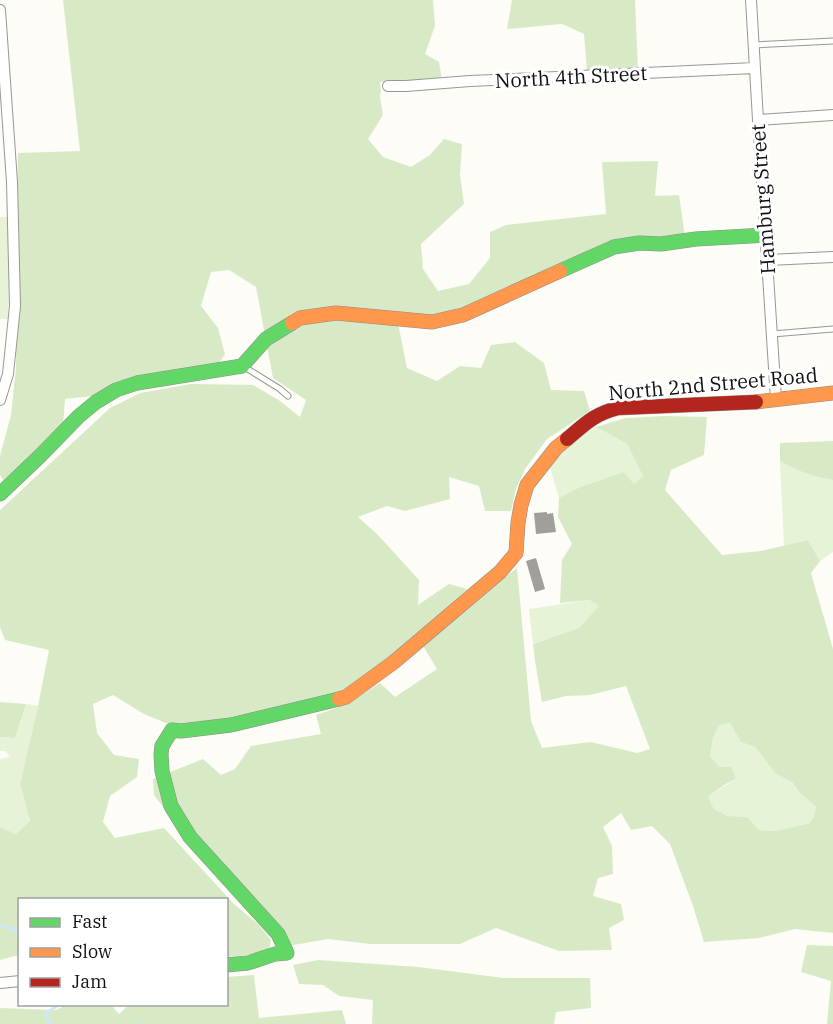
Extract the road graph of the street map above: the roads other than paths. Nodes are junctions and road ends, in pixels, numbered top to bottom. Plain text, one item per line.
1 (751, 0) edge
2 (0, 10) edge
3 (833, 42) edge
4 (753, 45) junction
5 (755, 68) junction
6 (388, 86) dead end
7 (833, 115) edge
8 (758, 120) junction
9 (766, 235) junction
10 (833, 257) edge
11 (768, 260) junction
12 (833, 328) edge
13 (772, 334) junction
14 (242, 366) junction
15 (833, 393) edge
16 (288, 396) dead end
17 (776, 399) junction
18 (0, 400) edge
19 (0, 494) edge
20 (228, 965) edge
21 (18, 981) edge
22 (0, 983) edge

1 - 4 street, Hamburg Street
2 - 18 street
3 - 4 lane
4 - 5 street, Hamburg Street
5 - 6 street, North 4th Street
5 - 8 street, Hamburg Street
7 - 8 street
8 - 9 street, Hamburg Street
9 - 11 street, Hamburg Street
9 - 14 street
10 - 11 street
11 - 13 street, Hamburg Street
12 - 13 lane
13 - 17 street, Hamburg Street
14 - 16 lane
14 - 19 street
15 - 17 street, North 2nd Street Road
17 - 20 street, North 2nd Street Road
21 - 22 street

